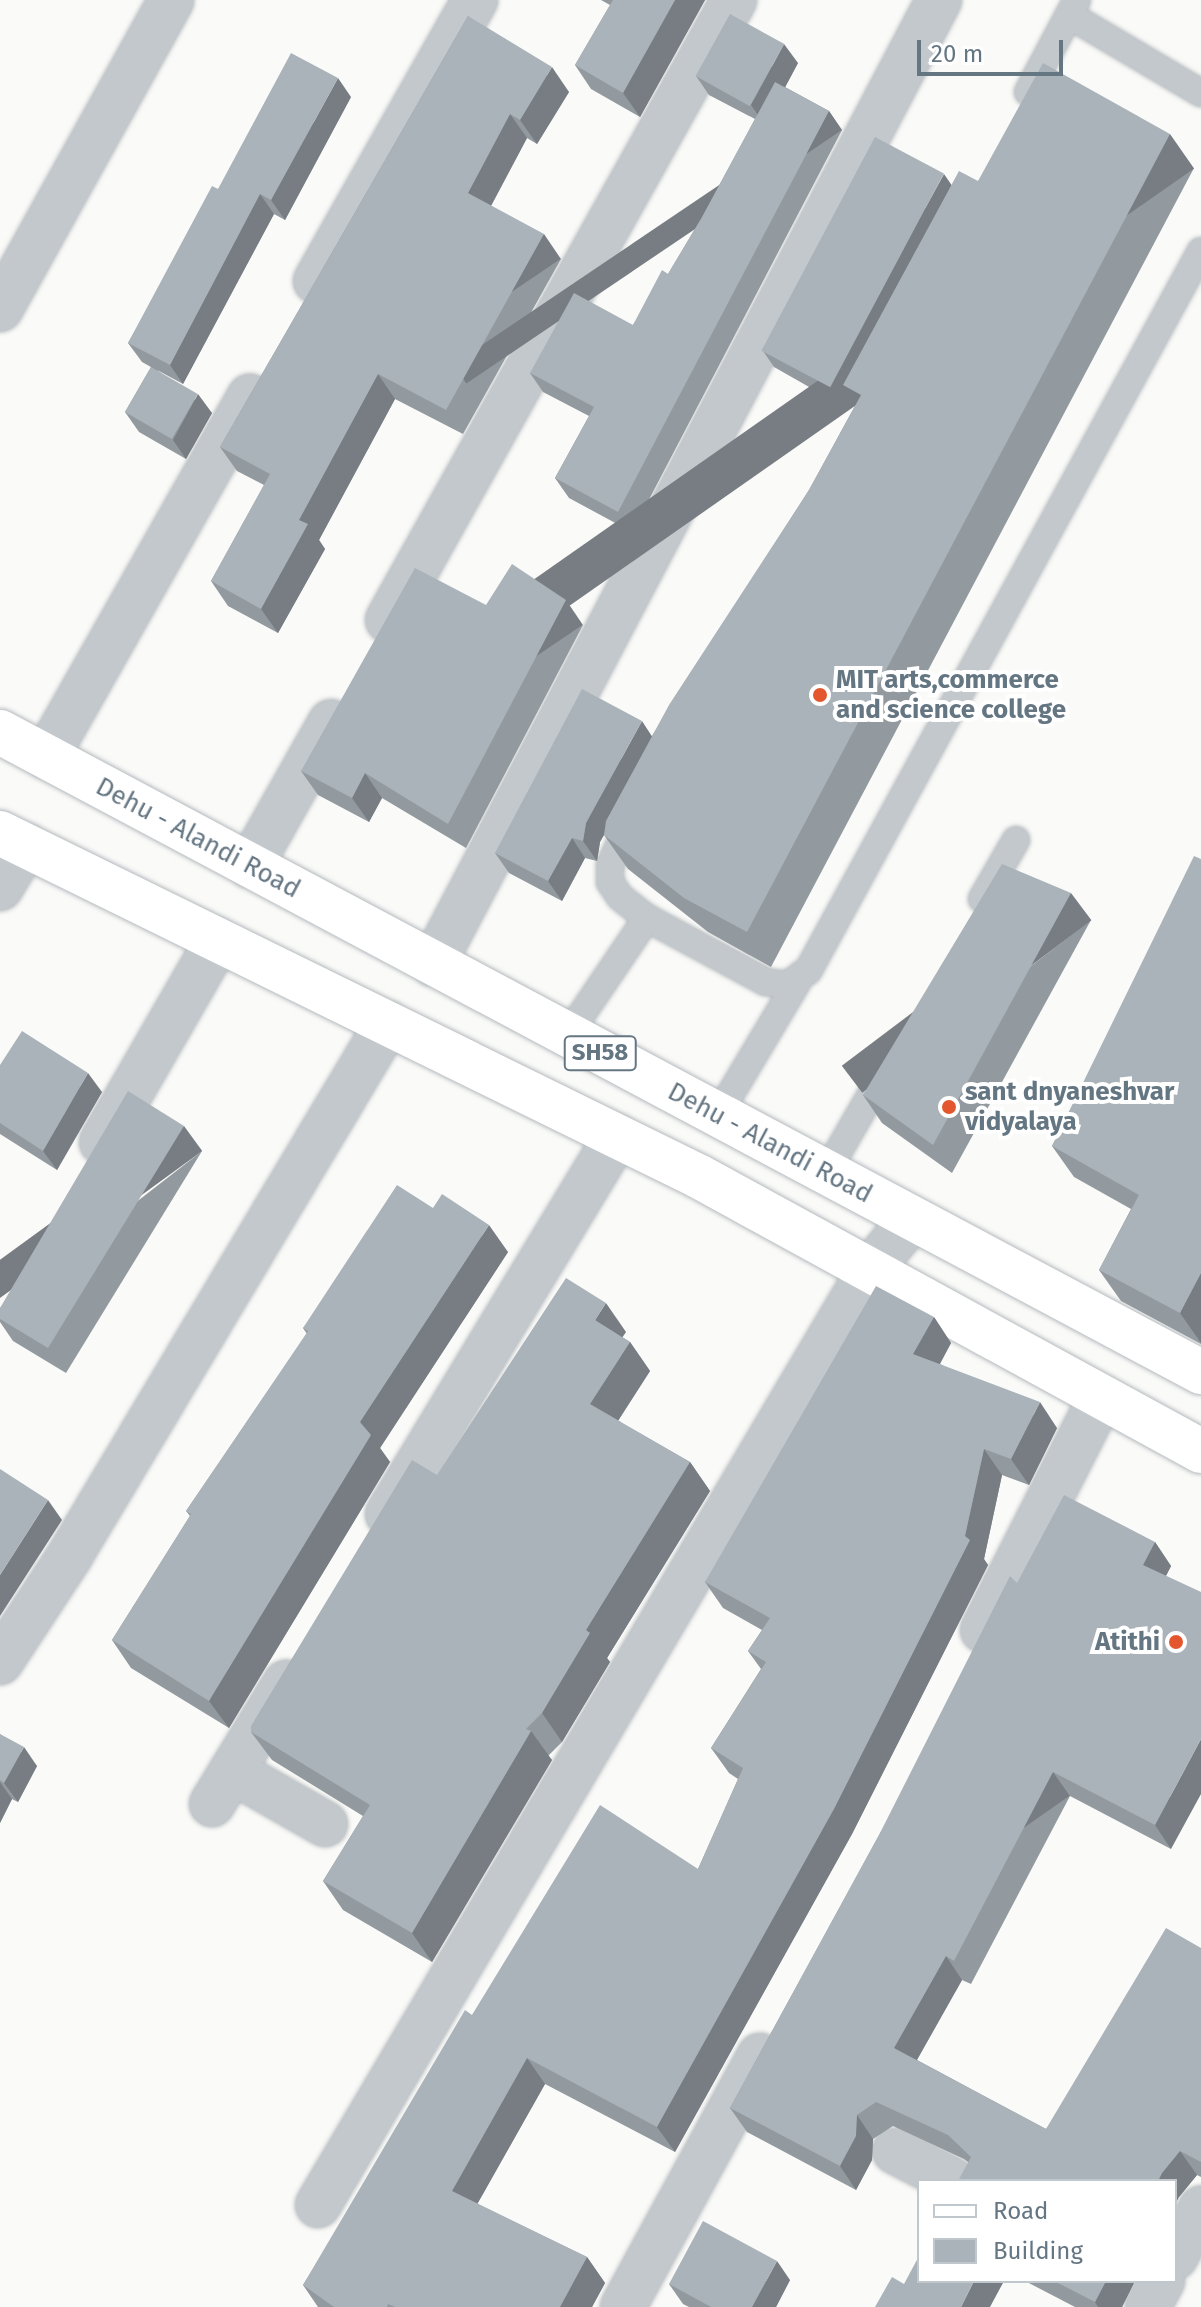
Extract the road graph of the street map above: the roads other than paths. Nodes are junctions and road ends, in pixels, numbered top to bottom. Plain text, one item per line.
1 (171, 0) edge
2 (475, 0) edge
3 (734, 0) edge
4 (939, 0) edge
5 (1073, 8) edge
6 (1201, 93) edge
7 (1018, 110) edge
8 (1201, 251) edge
9 (0, 309) edge
10 (298, 313) edge
11 (267, 368) edge
12 (0, 732) edge
13 (46, 757) junction
14 (644, 795) edge
15 (13, 839) edge
16 (1016, 840) dead end
17 (250, 866) junction
18 (0, 888) edge
19 (647, 918) junction
20 (969, 923) edge
21 (218, 940) junction
22 (433, 964) junction
23 (803, 974) junction
24 (388, 1023) junction
25 (567, 1036) junction
26 (898, 1048) edge
27 (718, 1115) junction
28 (617, 1136) junction
29 (826, 1173) junction
30 (78, 1184) edge
31 (912, 1219) junction
32 (870, 1270) junction
33 (1201, 1371) edge
34 (1101, 1397) junction
35 (1201, 1451) edge
36 (363, 1555) edge
37 (306, 1649) edge
38 (0, 1662) edge
39 (966, 1663) edge
40 (325, 1824) dead end
41 (782, 2014) edge
42 (895, 2151) dead end
43 (949, 2179) edge
44 (318, 2205) dead end
45 (1201, 2209) edge
46 (1177, 2250) edge
47 (635, 2303) edge

1 - 9 street
2 - 10 street
3 - 17 street
4 - 22 street
5 - 6 lane
5 - 7 lane
8 - 23 lane
11 - 13 street
12 - 13 main road, Dehu - Alandi Road / SH58
13 - 17 main road, Dehu - Alandi Road / SH58
14 - 19 lane
15 - 18 street
15 - 21 main road, SH58
16 - 20 lane
17 - 22 main road, Dehu - Alandi Road / SH58
19 - 23 lane
19 - 25 lane
21 - 24 main road, SH58
21 - 30 street
22 - 25 main road, Dehu - Alandi Road / SH58
23 - 27 lane
24 - 28 main road, SH58
24 - 38 street
25 - 27 main road, Dehu - Alandi Road / SH58
26 - 29 lane
27 - 29 main road, Dehu - Alandi Road / SH58
28 - 32 main road, SH58
28 - 36 street
29 - 31 main road, Dehu - Alandi Road / SH58
31 - 32 street
31 - 33 main road, Dehu - Alandi Road / SH58
32 - 34 main road, SH58
32 - 44 street
34 - 35 main road, SH58
34 - 39 street
37 - 40 street
41 - 47 street
42 - 43 street
45 - 46 street

